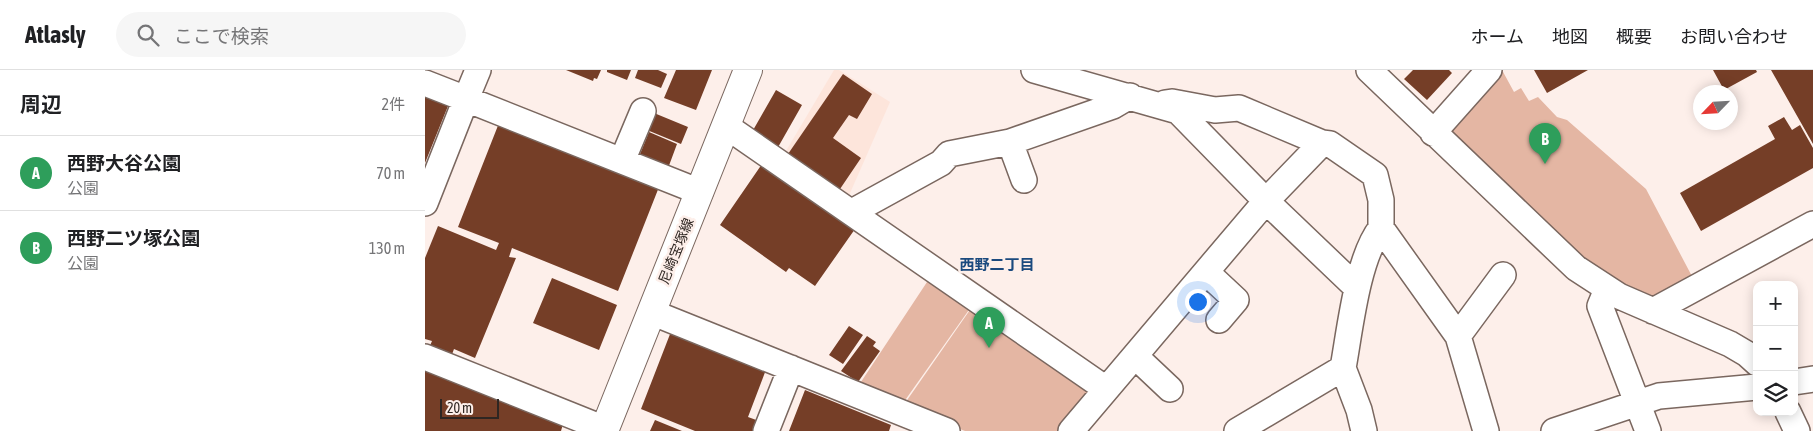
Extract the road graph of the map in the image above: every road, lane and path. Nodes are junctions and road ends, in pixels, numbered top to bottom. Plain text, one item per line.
1 (478, 70) edge
2 (748, 70) edge
3 (1034, 70) edge
4 (1369, 70) edge
5 (1489, 70) edge
6 (425, 83) edge
7 (1130, 96) junction
8 (466, 99) junction
9 (1158, 105) junction
10 (643, 111) dead end
11 (726, 126) junction
12 (1433, 133) junction
13 (1010, 142) junction
14 (1322, 143) junction
15 (623, 161) junction
16 (1024, 180) dead end
17 (699, 192) junction
18 (1266, 201) junction
19 (425, 203) edge
20 (852, 212) junction
21 (1813, 224) edge
22 (1381, 228) junction
23 (1206, 272) junction
24 (1503, 275) dead end
25 (1357, 288) junction
26 (1607, 289) junction
27 (1653, 311) junction
28 (651, 312) junction
29 (1219, 320) dead end
30 (1458, 336) junction
31 (1135, 356) junction
32 (425, 357) edge
33 (1753, 359) edge
34 (791, 368) junction
35 (1343, 368) junction
36 (1813, 379) edge
37 (1798, 381) edge
38 (1753, 387) edge
39 (1170, 388) dead end
40 (1106, 389) junction
41 (1637, 404) junction
42 (1790, 416) edge
43 (913, 424) edge
44 (604, 430) edge
45 (766, 431) edge
46 (947, 431) edge
47 (1071, 431) edge
48 (1237, 431) edge
49 (1364, 431) edge
50 (1486, 431) edge
51 (1554, 431) edge
52 (1648, 431) edge
53 (1797, 431) edge

1 - 8 street
2 - 11 main road, 尼崎宝塚線
3 - 7 street
4 - 12 street
5 - 12 street
6 - 8 street
7 - 9 street
7 - 13 street
8 - 15 street
8 - 19 street
9 - 14 street
9 - 18 street
10 - 15 street
11 - 17 main road, 尼崎宝塚線
11 - 20 street
12 - 26 street
13 - 16 street
13 - 20 street
14 - 18 street
14 - 22 street
15 - 17 street
17 - 28 main road, 尼崎宝塚線
18 - 23 street
18 - 25 street
20 - 40 street
21 - 27 street
22 - 25 street
22 - 30 street
23 - 29 street
23 - 31 street
24 - 30 street
25 - 35 street
26 - 27 street
26 - 41 street
27 - 33 street
28 - 34 street
28 - 44 main road, 尼崎宝塚線
30 - 50 street
31 - 39 street
31 - 40 street
32 - 44 street
34 - 43 street
34 - 45 street
35 - 48 street
35 - 49 street
36 - 37 street
38 - 41 street
40 - 47 street
41 - 51 street
41 - 52 street
42 - 53 street
43 - 46 street

